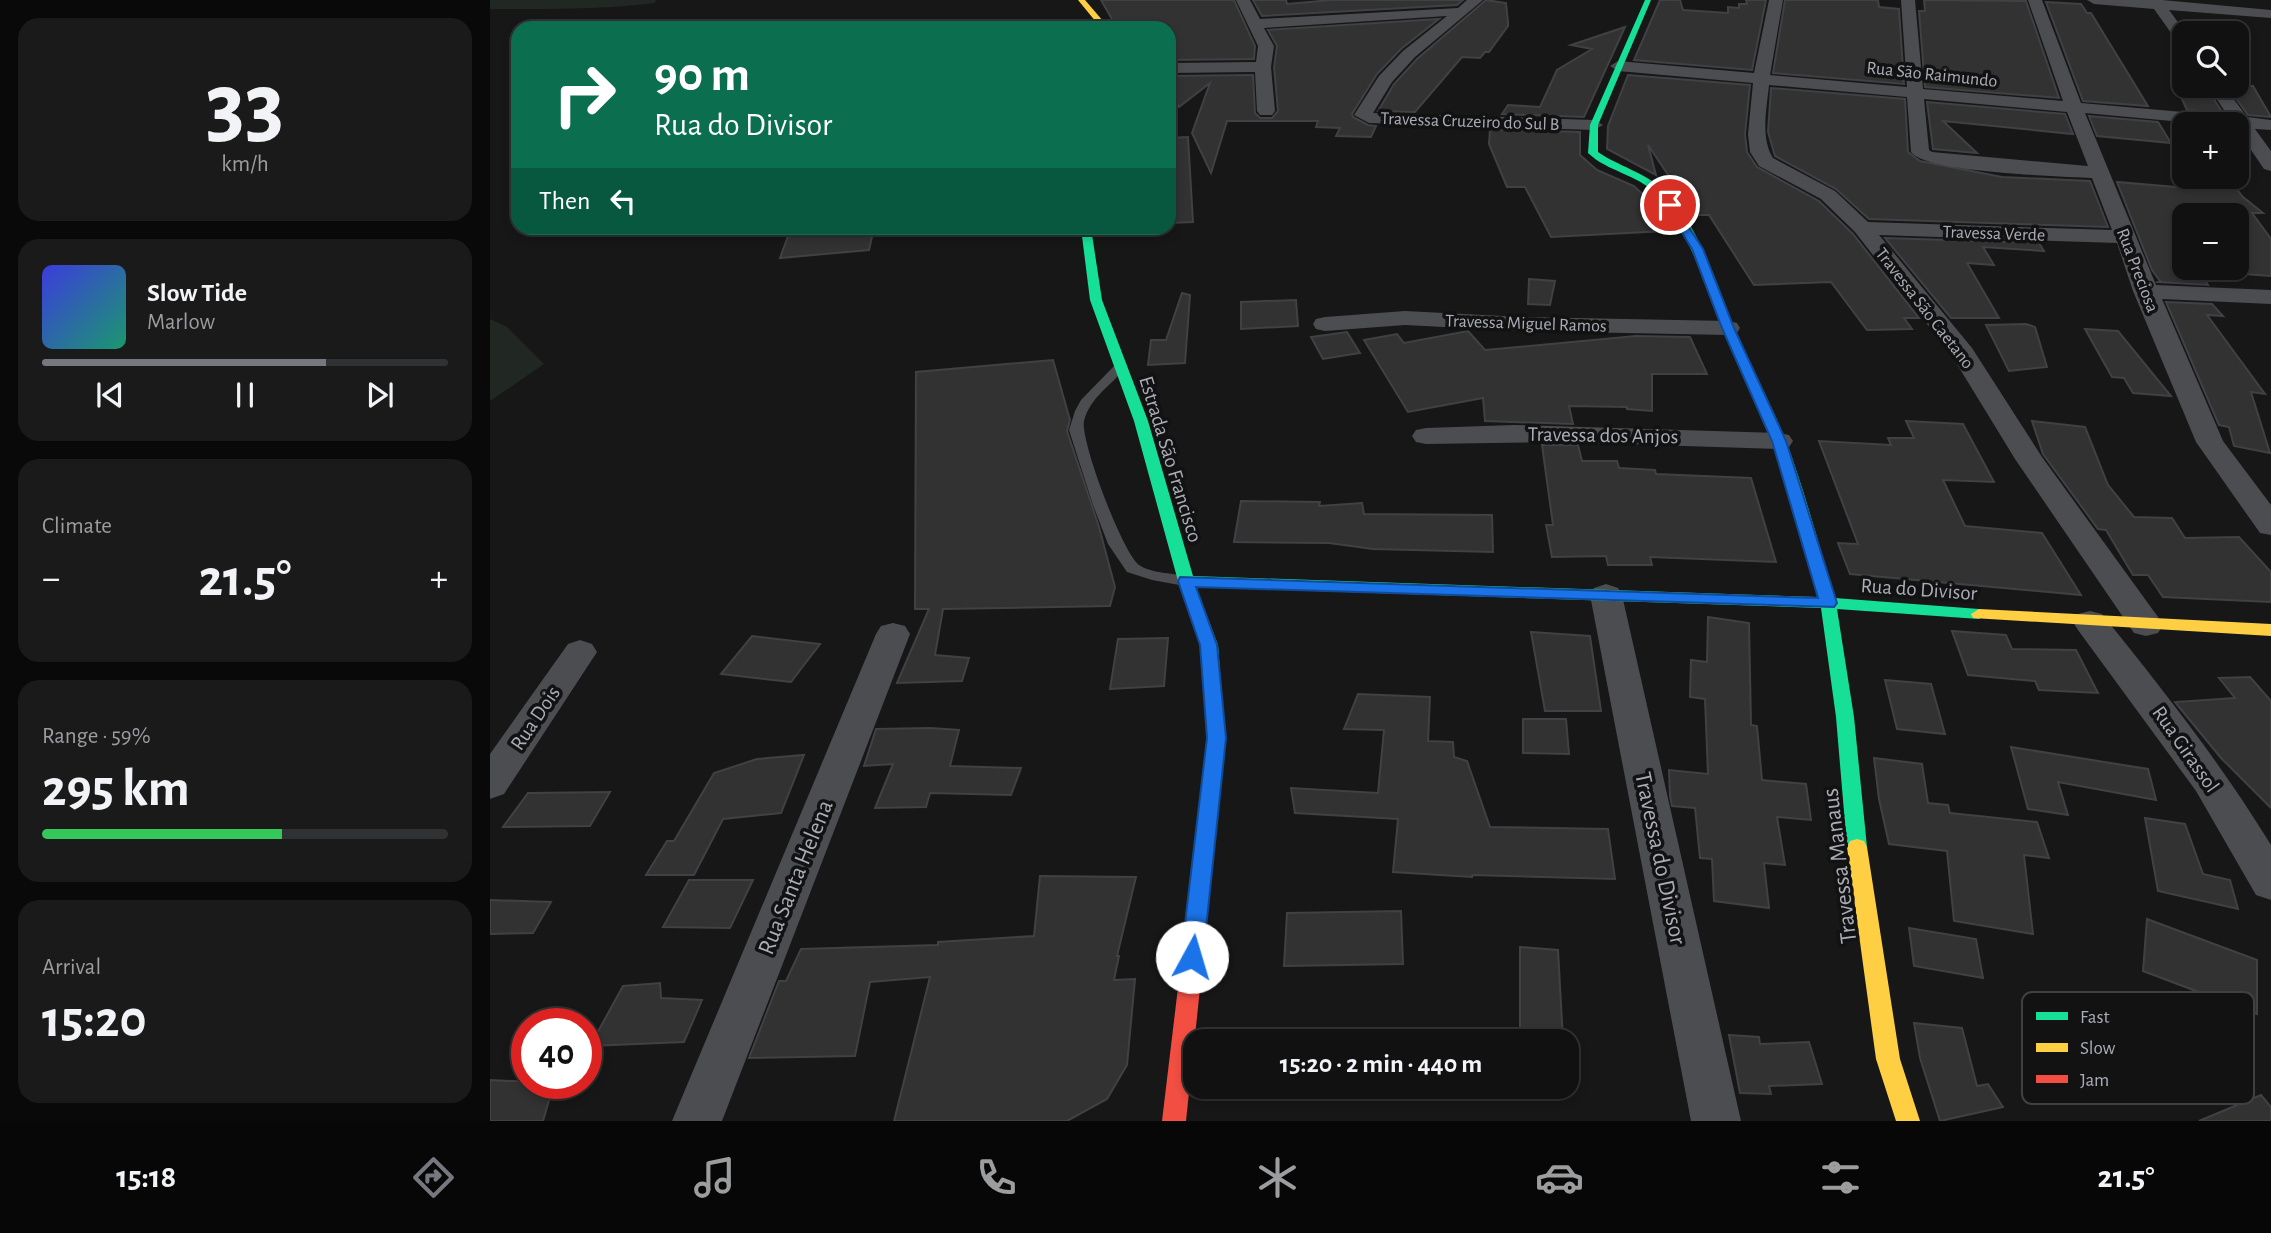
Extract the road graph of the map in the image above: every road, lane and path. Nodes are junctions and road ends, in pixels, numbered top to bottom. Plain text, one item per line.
1 (1081, 0) edge
2 (1243, 0) edge
3 (1476, 0) edge
4 (1648, 0) edge
5 (1776, 0) edge
6 (1908, 0) edge
7 (2035, 0) edge
8 (2094, 0) edge
9 (2156, 3) edge
10 (1422, 6) edge
11 (1461, 12) junction
12 (2271, 13) edge
13 (1099, 21) edge
14 (1257, 24) junction
15 (2172, 25) edge
16 (1618, 66) junction
17 (1263, 67) junction
18 (1176, 68) edge
19 (1762, 78) junction
20 (1915, 92) junction
21 (2074, 107) junction
22 (1266, 111) dead end
23 (2172, 116) edge
24 (2249, 123) edge
25 (1594, 125) junction
26 (2271, 125) edge
27 (2249, 132) edge
28 (2271, 165) edge
29 (2100, 173) junction
30 (1862, 228) junction
31 (1087, 235) edge
32 (2126, 237) junction
33 (2145, 290) junction
34 (2271, 298) edge
35 (1325, 324) dead end
36 (1728, 328) junction
37 (1119, 367) junction
38 (1426, 436) dead end
39 (1779, 441) junction
40 (2271, 526) edge
41 (1186, 581) junction
42 (1606, 595) junction
43 (1828, 603) junction
44 (2090, 622) junction
45 (2146, 625) junction
46 (2271, 630) edge
47 (893, 634) dead end
48 (580, 652) dead end
49 (490, 784) edge
50 (2271, 883) edge
51 (697, 1121) edge
52 (1174, 1121) edge
53 (1716, 1121) edge
54 (1908, 1121) edge

1 - 13 street
2 - 14 street
3 - 11 street
4 - 16 street
5 - 19 street, Travessa São Caetano
6 - 20 street
7 - 21 street, Rua Preciosa
8 - 9 street
9 - 12 street
9 - 15 street
10 - 11 street
10 - 14 street
11 - 25 street, Travessa Cruzeiro do Sul B
14 - 17 street
16 - 19 street, Rua São Raimundo
16 - 25 street
17 - 18 street
17 - 22 street
19 - 20 street, Rua São Raimundo
19 - 30 street, Travessa São Caetano
20 - 21 street, Rua São Raimundo
20 - 29 street
21 - 23 street, Rua São Raimundo
21 - 29 street, Rua Preciosa
24 - 26 street, Rua São Raimundo
25 - 36 street, Travessa Manaus
27 - 28 street
29 - 32 street, Rua Preciosa
30 - 32 street, Travessa Verde
30 - 45 street, Travessa São Caetano
31 - 37 street, Estrada São Francisco
32 - 33 street, Rua Preciosa
33 - 34 street
33 - 40 street, Rua Preciosa
35 - 36 street, Travessa Miguel Ramos
36 - 39 street, Travessa Manaus
37 - 41 street, Estrada São Francisco
37 - 41 lane
38 - 39 street, Travessa dos Anjos
39 - 43 street, Travessa Manaus
41 - 42 street, Rua do Divisor
41 - 52 street, Estrada São Francisco
42 - 43 street, Rua do Divisor
42 - 53 street, Travessa do Divisor
43 - 44 street, Rua do Divisor
43 - 54 street, Travessa Manaus
44 - 45 street, Rua do Divisor
44 - 50 street, Rua Girassol
45 - 46 street, Rua do Divisor
47 - 51 street, Rua Santa Helena
48 - 49 street, Rua Dois

